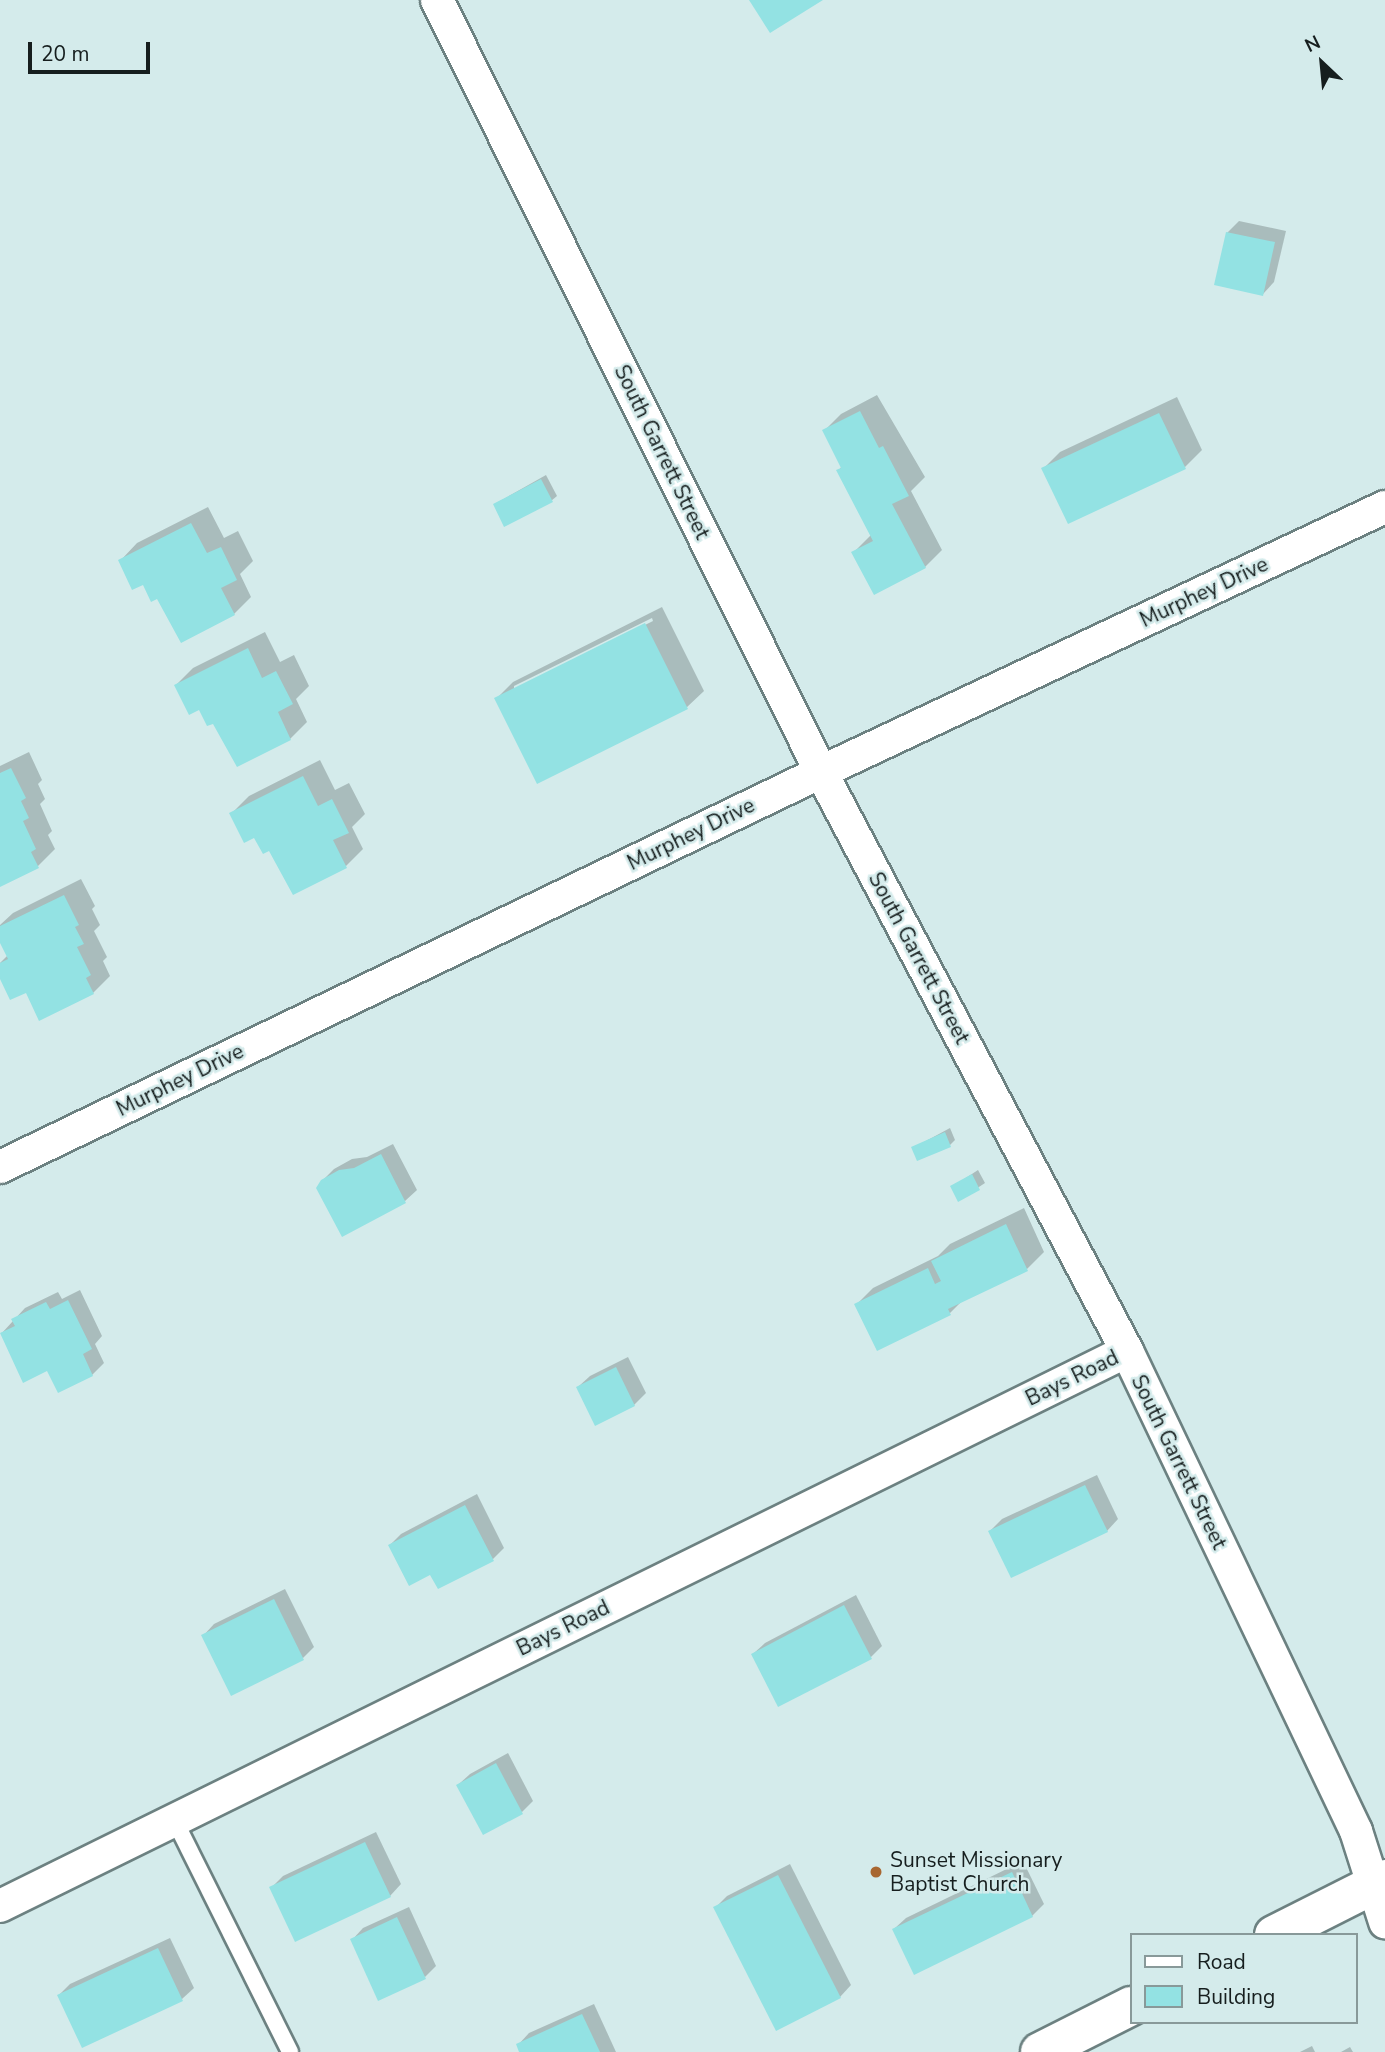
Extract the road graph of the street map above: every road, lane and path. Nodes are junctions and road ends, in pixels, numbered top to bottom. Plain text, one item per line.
1 (438, 0) edge
2 (1385, 507) edge
3 (821, 772) junction
4 (0, 1167) edge
5 (1126, 1351) junction
6 (174, 1819) junction
7 (1378, 1883) edge
8 (0, 1906) edge
9 (1385, 1922) edge
10 (1278, 1933) edge
11 (1130, 2007) edge
12 (290, 2052) edge
13 (1040, 2052) edge

1 - 3 street, South Garrett Street
2 - 3 street, Murphey Drive
3 - 4 street, Murphey Drive
3 - 5 street, South Garrett Street
5 - 6 street, Bays Road
5 - 7 street, South Garrett Street
6 - 8 street, Bays Road
6 - 12 lane
7 - 9 street, South Garrett Street
7 - 10 street
11 - 13 street

